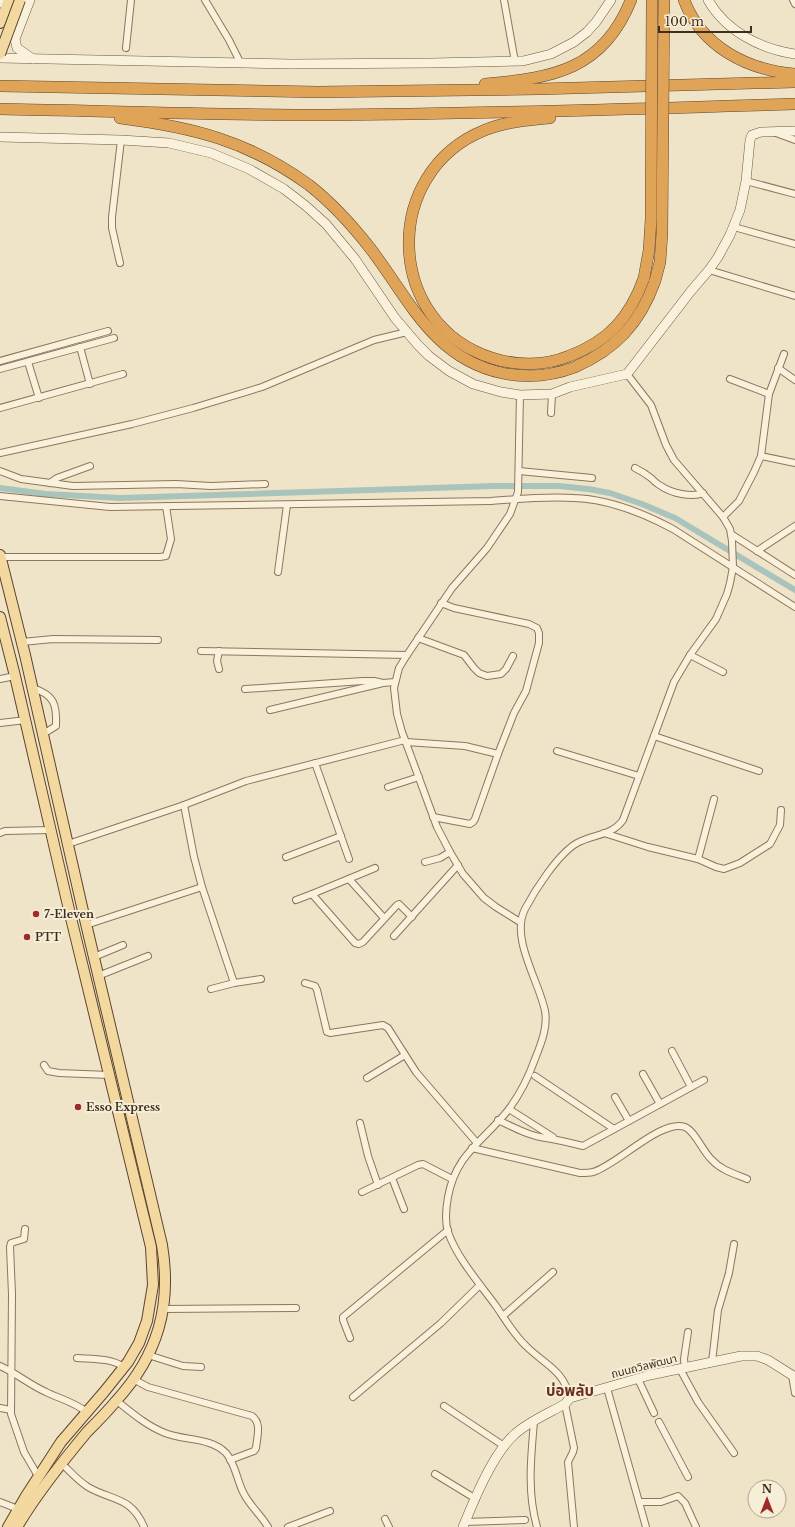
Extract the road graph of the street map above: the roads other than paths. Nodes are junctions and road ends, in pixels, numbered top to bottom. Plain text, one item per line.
1 (1, 0) edge
2 (9, 0) edge
3 (20, 0) edge
4 (30, 0) edge
5 (131, 0) edge
6 (204, 0) edge
7 (504, 0) edge
8 (610, 0) edge
9 (631, 0) edge
10 (652, 0) edge
11 (664, 0) edge
12 (684, 0) edge
13 (708, 0) edge
14 (793, 0) edge
15 (0, 3) edge
16 (795, 4) edge
17 (0, 23) edge
18 (0, 36) edge
19 (15, 39) junction
20 (126, 48) dead end
21 (0, 54) edge
22 (795, 54) edge
23 (0, 58) edge
24 (34, 60) junction
25 (515, 62) junction
26 (241, 64) junction
27 (795, 74) edge
28 (795, 82) edge
29 (0, 86) edge
30 (385, 92) junction
31 (795, 104) edge
32 (2, 109) edge
33 (616, 110) junction
34 (770, 131) junction
35 (795, 131) edge
36 (0, 137) edge
37 (121, 140) junction
38 (795, 140) edge
39 (746, 181) junction
40 (795, 194) edge
41 (734, 227) junction
42 (795, 244) edge
43 (120, 262) dead end
44 (709, 270) junction
45 (795, 296) edge
46 (108, 332) dead end
47 (407, 332) junction
48 (114, 338) dead end
49 (80, 347) junction
50 (784, 354) dead end
51 (0, 361) edge
52 (28, 362) junction
53 (778, 368) junction
54 (0, 369) edge
55 (123, 374) dead end
56 (627, 374) junction
57 (730, 379) dead end
58 (795, 380) edge
59 (90, 384) junction
60 (552, 394) junction
61 (769, 394) junction
62 (520, 395) junction
63 (39, 398) junction
64 (0, 408) edge
65 (551, 413) dead end
66 (0, 453) edge
67 (761, 456) junction
68 (795, 463) edge
69 (90, 466) dead end
70 (635, 468) dead end
71 (0, 471) edge
72 (519, 474) junction
73 (592, 478) dead end
74 (50, 483) junction
75 (265, 484) dead end
76 (703, 493) junction
77 (0, 496) edge
78 (516, 499) junction
79 (286, 505) junction
80 (166, 506) junction
81 (723, 517) junction
82 (795, 526) edge
83 (732, 538) junction
84 (757, 551) junction
85 (0, 556) edge
86 (733, 567) junction
87 (278, 572) dead end
88 (795, 575) edge
89 (441, 603) junction
90 (795, 607) edge
91 (0, 617) edge
92 (418, 638) junction
93 (158, 640) dead end
94 (22, 642) junction
95 (201, 650) dead end
96 (219, 651) junction
97 (407, 655) junction
98 (690, 655) junction
99 (513, 656) dead end
100 (12, 661) junction
101 (219, 669) dead end
102 (723, 672) dead end
103 (15, 676) junction
104 (0, 679) edge
105 (395, 682) junction
106 (383, 684) junction
107 (33, 688) junction
108 (245, 689) dead end
109 (270, 710) dead end
110 (26, 720) junction
111 (0, 723) edge
112 (43, 734) junction
113 (654, 736) junction
114 (405, 741) junction
115 (557, 751) dead end
116 (498, 754) junction
117 (315, 763) junction
118 (760, 771) dead end
119 (639, 776) junction
120 (419, 777) junction
121 (388, 787) dead end
122 (714, 799) dead end
123 (184, 805) junction
124 (781, 810) dead end
125 (433, 817) junction
126 (51, 830) junction
127 (0, 833) edge
128 (604, 833) junction
129 (341, 836) junction
130 (68, 844) junction
131 (450, 852) junction
132 (286, 857) dead end
133 (348, 859) dead end
134 (698, 859) junction
135 (425, 862) dead end
136 (458, 865) junction
137 (375, 868) dead end
138 (349, 879) junction
139 (202, 887) junction
140 (312, 894) junction
141 (296, 900) dead end
142 (412, 917) junction
143 (384, 918) junction
144 (520, 922) junction
145 (86, 926) junction
146 (394, 936) dead end
147 (123, 945) dead end
148 (148, 956) dead end
149 (94, 957) junction
150 (98, 976) junction
151 (262, 980) dead end
152 (306, 982) dead end
153 (234, 983) junction
154 (211, 989) dead end
155 (672, 1051) dead end
156 (405, 1055) junction
157 (44, 1065) dead end
158 (642, 1074) dead end
159 (109, 1075) junction
160 (535, 1076) dead end
161 (367, 1078) dead end
162 (704, 1080) dead end
163 (692, 1087) junction
164 (615, 1097) dead end
165 (660, 1104) junction
166 (509, 1109) junction
167 (498, 1120) junction
168 (629, 1121) junction
169 (360, 1123) dead end
170 (614, 1129) junction
171 (554, 1138) junction
172 (474, 1145) junction
173 (392, 1178) junction
174 (452, 1179) junction
175 (747, 1179) dead end
176 (378, 1185) junction
177 (362, 1192) dead end
178 (404, 1209) dead end
179 (24, 1229) dead end
180 (448, 1230) junction
181 (734, 1244) dead end
182 (553, 1272) dead end
183 (480, 1285) junction
184 (296, 1308) dead end
185 (163, 1309) junction
186 (503, 1316) junction
187 (688, 1332) dead end
188 (350, 1338) dead end
189 (148, 1355) junction
190 (77, 1358) dead end
191 (712, 1362) junction
192 (0, 1366) edge
193 (124, 1367) junction
194 (201, 1367) dead end
195 (682, 1368) junction
196 (11, 1371) junction
197 (794, 1376) edge
198 (133, 1379) junction
199 (638, 1379) junction
200 (607, 1388) junction
201 (795, 1393) edge
202 (353, 1398) dead end
203 (117, 1400) junction
204 (568, 1401) junction
205 (444, 1406) dead end
206 (0, 1408) edge
207 (12, 1410) junction
208 (88, 1413) junction
209 (654, 1413) dead end
210 (534, 1422) junction
211 (659, 1422) dead end
212 (504, 1446) junction
213 (734, 1453) dead end
214 (230, 1460) junction
215 (62, 1464) junction
216 (435, 1474) dead end
217 (38, 1476) junction
218 (688, 1477) dead end
219 (476, 1499) junction
220 (0, 1502) edge
221 (639, 1502) junction
222 (18, 1509) junction
223 (330, 1511) dead end
224 (385, 1519) dead end
225 (525, 1520) dead end
226 (464, 1524) edge
227 (8, 1527) edge
228 (17, 1527) edge
229 (144, 1527) edge
230 (268, 1527) edge
231 (288, 1527) edge
232 (389, 1527) edge
233 (537, 1527) edge
234 (574, 1527) edge
235 (646, 1527) edge
236 (696, 1527) edge

1 - 15 main road
2 - 17 main road
3 - 21 main road, bridge
4 - 19 main road
5 - 20 street
6 - 26 street
7 - 25 street
8 - 25 main road
9 - 30 highway
10 - 33 highway, bridge
11 - 32 highway, bridge
12 - 27 highway
13 - 22 main road
14 - 16 street
18 - 19 main road
19 - 24 main road
23 - 24 main road
24 - 26 main road
25 - 26 main road
28 - 30 highway
29 - 30 highway
31 - 33 highway
32 - 33 highway
34 - 35 main road
34 - 38 street
34 - 39 main road
36 - 37 main road
37 - 43 street
37 - 47 main road
39 - 40 street
39 - 41 main road
41 - 42 street
41 - 44 main road
44 - 45 street
44 - 56 main road
46 - 51 street
47 - 62 main road
47 - 66 street
48 - 49 street
49 - 52 street
49 - 59 street
50 - 53 street
52 - 54 street
52 - 63 street
53 - 58 street
53 - 61 street
55 - 59 street
56 - 60 main road
56 - 76 street
57 - 61 street
59 - 63 street
60 - 62 main road
60 - 65 street
61 - 67 street
62 - 72 street
63 - 64 street
67 - 68 street
67 - 81 street
69 - 74 street
70 - 76 street
71 - 74 street
72 - 73 street
72 - 78 street
74 - 75 street
76 - 81 street
77 - 80 street
78 - 79 street
78 - 86 street
78 - 89 street
79 - 80 street
79 - 87 street
80 - 85 street
81 - 83 street
82 - 84 street
83 - 84 street
83 - 86 street
84 - 88 street
85 - 94 main road
86 - 90 street
86 - 98 street
89 - 92 street
89 - 116 street
91 - 100 main road
92 - 97 street
92 - 99 street
93 - 94 street
94 - 100 main road
94 - 107 main road
95 - 96 street
96 - 97 street
96 - 101 street
97 - 105 street
98 - 102 street
98 - 113 street
100 - 103 main road
103 - 104 street
103 - 110 main road
105 - 106 street
105 - 114 street
106 - 108 street
106 - 109 street
107 - 112 main road
107 - 112 street
110 - 111 street
110 - 126 main road
112 - 130 main road
113 - 118 street
113 - 119 street
114 - 116 street
114 - 117 street
114 - 120 street
115 - 119 street
116 - 125 street
117 - 123 street
117 - 129 street
119 - 128 street
120 - 121 street
120 - 125 street
122 - 134 street
123 - 130 street
123 - 139 street
124 - 134 street
125 - 131 street
126 - 127 street
126 - 159 main road
128 - 134 street
128 - 144 street
129 - 132 street
129 - 133 street
130 - 145 main road
131 - 135 street
131 - 136 street
136 - 142 street
136 - 144 street
137 - 138 street
138 - 140 street
138 - 143 street
139 - 145 street
139 - 153 street
140 - 141 street
140 - 143 street
142 - 143 street
142 - 146 street
144 - 166 street
145 - 149 main road
147 - 149 street
148 - 150 street
149 - 150 main road
150 - 185 main road
151 - 153 street
152 - 156 street
153 - 154 street
155 - 163 street
156 - 161 street
156 - 172 street
157 - 159 street
158 - 165 street
159 - 193 main road
160 - 170 street
162 - 163 street
163 - 165 street
164 - 168 street
165 - 168 street
166 - 167 street
166 - 171 street
167 - 171 street
167 - 172 street
168 - 170 street
169 - 176 street
170 - 171 street
172 - 174 street
172 - 175 street
173 - 174 street
173 - 176 street
173 - 178 street
174 - 180 street
176 - 177 street
179 - 196 street
180 - 183 street
180 - 188 street
181 - 191 street
182 - 186 street
183 - 186 street
183 - 202 street
184 - 185 street
185 - 189 main road
186 - 204 street
187 - 195 street
189 - 194 street
189 - 198 main road
190 - 193 street
191 - 195 main road, ถนนถวิลพัฒนา
191 - 197 main road, ถนนถวิลพัฒนา
192 - 196 street
193 - 208 main road
195 - 199 main road, ถนนถวิลพัฒนา
195 - 213 street
196 - 207 street
196 - 208 street
197 - 201 street
198 - 203 main road
198 - 214 street
199 - 200 main road, ถนนถวิลพัฒนา
199 - 209 street
200 - 204 main road, ถนนถวิลพัฒนา
200 - 221 street
203 - 214 street
203 - 215 main road
204 - 210 main road, ถนนถวิลพัฒนา
204 - 234 street
205 - 212 street
206 - 207 street
207 - 217 street
208 - 217 main road
210 - 212 main road, ถนนถวิลพัฒนา
210 - 233 street
211 - 218 street
212 - 219 main road, ถนนถวิลพัฒนา
214 - 230 street
215 - 228 main road
215 - 229 street
216 - 219 street
217 - 222 main road
219 - 226 main road, ถนนถวิลพัฒนา
220 - 222 street
221 - 235 street
221 - 236 street
222 - 227 main road
223 - 231 street
224 - 232 street
225 - 226 street

